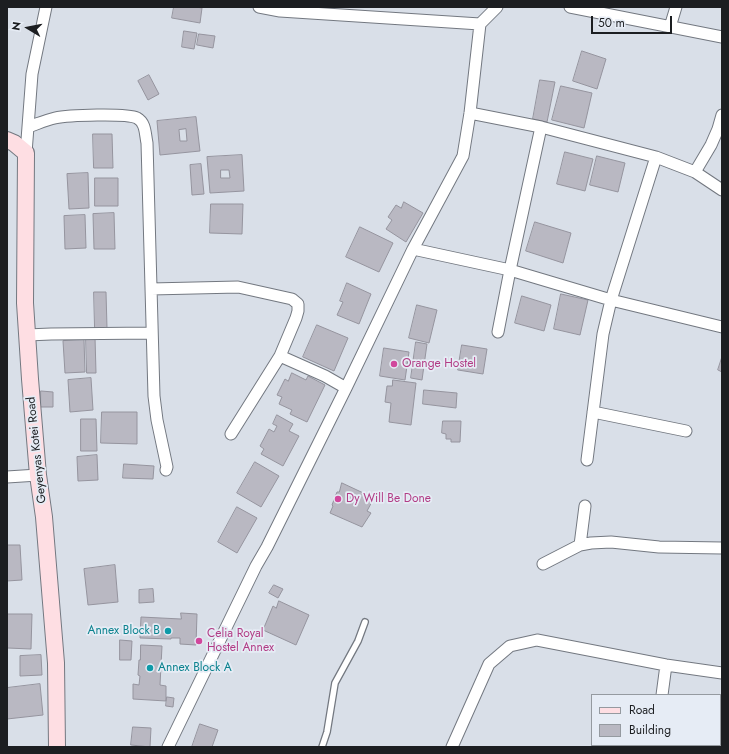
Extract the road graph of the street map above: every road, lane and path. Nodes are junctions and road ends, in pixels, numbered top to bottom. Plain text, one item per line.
1 (46, 7) edge
2 (258, 7) edge
3 (497, 7) edge
4 (570, 7) edge
5 (676, 7) edge
6 (480, 24) junction
7 (670, 27) junction
8 (722, 38) edge
9 (470, 114) junction
10 (722, 115) edge
11 (541, 126) junction
12 (28, 127) junction
13 (7, 140) edge
14 (26, 153) junction
15 (656, 157) junction
16 (694, 172) junction
17 (722, 190) edge
18 (412, 249) junction
19 (510, 270) junction
20 (151, 289) junction
21 (611, 300) junction
22 (722, 327) edge
23 (498, 332) dead end
24 (152, 333) junction
25 (27, 335) junction
26 (280, 356) junction
27 (346, 388) junction
28 (593, 412) junction
29 (686, 431) dead end
30 (231, 434) dead end
31 (587, 460) dead end
32 (166, 470) dead end
33 (38, 475) junction
34 (7, 477) edge
35 (585, 506) dead end
36 (580, 545) junction
37 (722, 548) edge
38 (543, 564) dead end
39 (365, 622) dead end
40 (666, 665) junction
41 (722, 673) edge
42 (662, 694) edge
43 (57, 747) edge
44 (168, 747) edge
45 (322, 747) edge
46 (452, 747) edge

1 - 12 street
2 - 6 street
3 - 6 street
4 - 7 street
5 - 7 street
6 - 9 street
7 - 8 street
9 - 11 street
9 - 18 street
10 - 16 street
11 - 15 street
11 - 19 street
12 - 14 street
12 - 20 street
13 - 14 street
14 - 25 street, Geyenyas Kotei Road
15 - 16 street
15 - 21 street
16 - 17 street
18 - 19 street
18 - 27 street
19 - 21 street
19 - 23 street
20 - 24 street
20 - 26 street
21 - 22 street
21 - 28 street
24 - 25 street
24 - 32 street
25 - 33 street, Geyenyas Kotei Road
26 - 27 street
26 - 30 street
27 - 44 street
28 - 29 street
28 - 31 street
33 - 34 street
33 - 43 street, Geyenyas Kotei Road
35 - 36 street
36 - 37 street
36 - 38 street
39 - 45 lane
40 - 41 street
40 - 42 street
40 - 46 street

